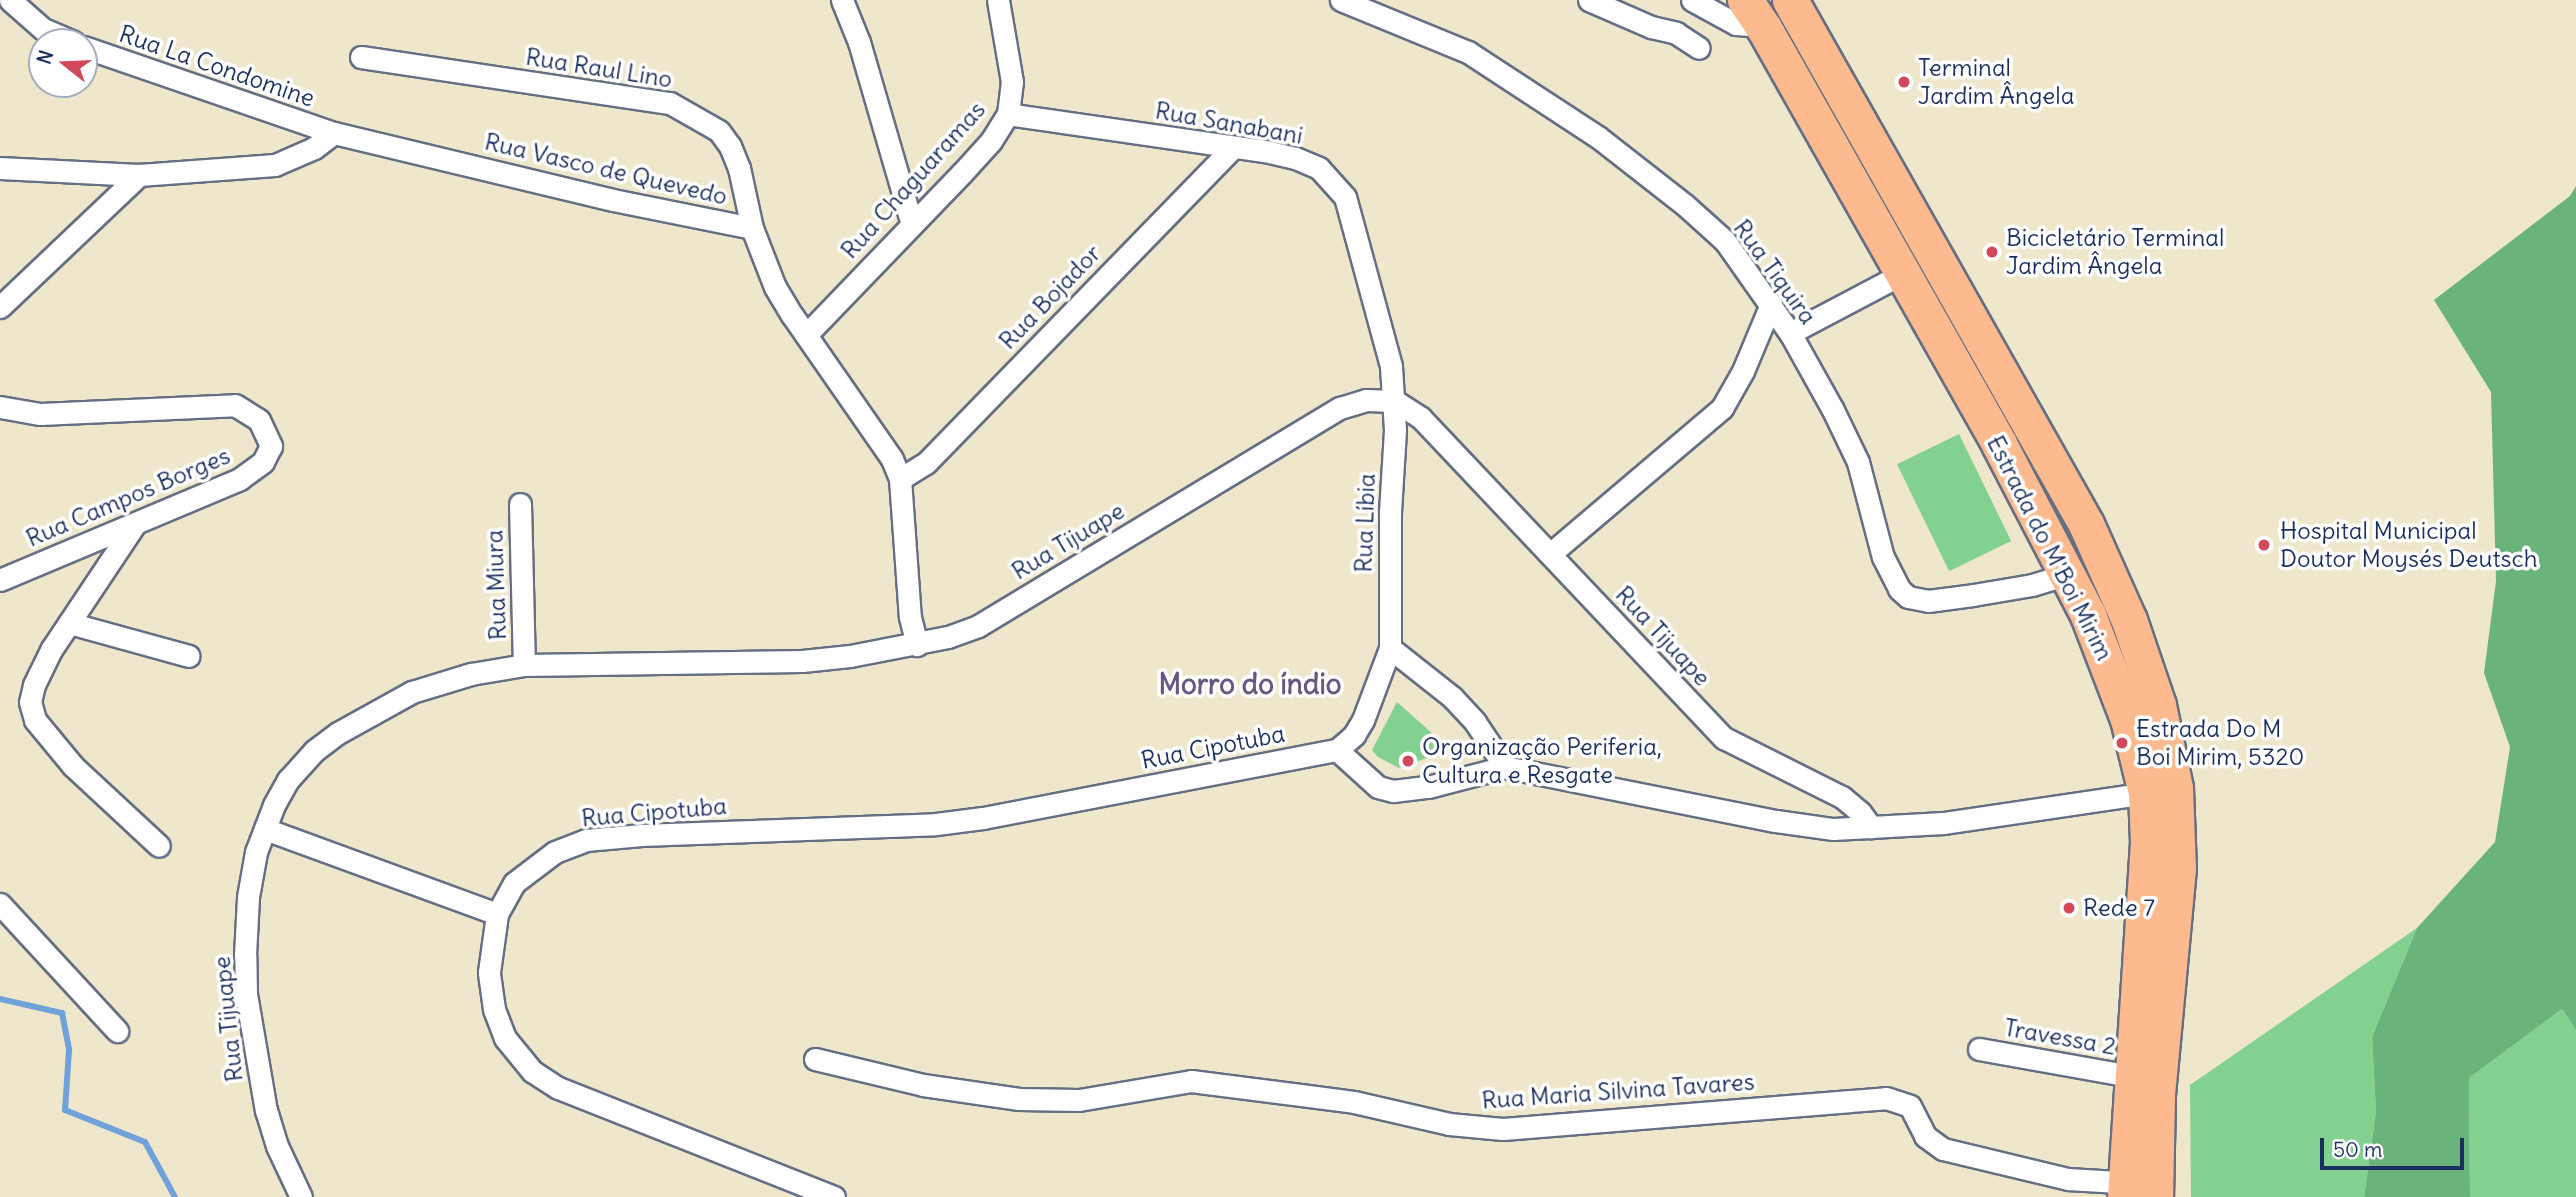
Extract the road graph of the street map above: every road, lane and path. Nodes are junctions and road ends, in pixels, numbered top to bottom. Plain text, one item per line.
1 (10, 0) edge
2 (842, 0) edge
3 (998, 0) edge
4 (1341, 0) edge
5 (1589, 0) edge
6 (1692, 0) edge
7 (1792, 4) edge
8 (1755, 14) edge
9 (42, 28) edge
10 (1699, 48) dead end
11 (98, 52) edge
12 (361, 57) dead end
13 (1008, 114) junction
14 (334, 133) junction
15 (1233, 147) junction
16 (0, 169) edge
17 (139, 175) junction
18 (912, 224) junction
19 (752, 228) junction
20 (1902, 274) junction
21 (1771, 304) junction
22 (0, 307) edge
23 (1972, 324) junction
24 (1790, 332) junction
25 (806, 335) junction
26 (1943, 346) junction
27 (1395, 401) junction
28 (0, 407) edge
29 (900, 479) junction
30 (520, 504) dead end
31 (135, 524) junction
32 (2043, 529) junction
33 (1550, 554) junction
34 (2099, 555) junction
35 (2067, 574) junction
36 (0, 580) edge
37 (69, 622) junction
38 (916, 645) junction
39 (1390, 648) junction
40 (189, 656) dead end
41 (524, 665) junction
42 (1337, 750) junction
43 (1505, 767) junction
44 (2146, 793) junction
45 (1871, 827) junction
46 (265, 829) junction
47 (159, 846) dead end
48 (0, 904) edge
49 (497, 914) junction
50 (117, 1031) dead end
51 (1979, 1049) dead end
52 (815, 1059) dead end
53 (2131, 1076) junction
54 (2139, 1190) edge
55 (301, 1197) edge
56 (834, 1197) edge

1 - 9 street
2 - 18 street
3 - 13 street, Rua Chaguaramas
4 - 21 street, Rua Tiquira
5 - 10 street
6 - 8 street
7 - 8 street
7 - 23 main road, Estrada do M'Boi Mirim
8 - 20 main road, Estrada do M'Boi Mirim
11 - 14 street, Rua La Condomine
12 - 19 street, Rua Raul Lino
13 - 15 street, Rua Sanabani
13 - 18 street, Rua Chaguaramas
14 - 17 street
14 - 19 street, Rua Vasco de Quevedo
15 - 27 street, Rua Sanabani
15 - 29 street, Rua Bojador
16 - 17 street
17 - 22 street
18 - 25 street, Rua Chaguaramas
19 - 25 street, Rua Vasco de Quevedo
20 - 24 street
20 - 26 main road, Estrada do M'Boi Mirim
21 - 24 street, Rua Tiquira
21 - 33 street
23 - 26 main road
23 - 34 main road, Estrada do M'Boi Mirim
24 - 35 street, Rua Tiquira
25 - 29 street, Rua Vasco de Quevedo
26 - 32 main road, Estrada do M'Boi Mirim
27 - 33 street, Rua Tijuape
27 - 38 street, Rua Tijuape
27 - 39 street, Rua Líbia
28 - 31 street, Rua Campos Borges
29 - 38 street, Rua Vasco de Quevedo
30 - 41 street, Rua Miura
31 - 36 street, Rua Campos Borges
31 - 37 street
32 - 34 main road
32 - 35 main road, Estrada do M'Boi Mirim
33 - 45 street, Rua Tijuape
34 - 54 main road, Estrada do M'Boi Mirim
35 - 44 main road, Estrada do M'Boi Mirim
37 - 40 street
37 - 47 street
38 - 41 street, Rua Tijuape
39 - 42 street
39 - 43 street
41 - 46 street, Rua Tijuape
42 - 43 street
42 - 49 street, Rua Cipotuba
43 - 45 street
44 - 45 street
44 - 53 main road, Estrada do M'Boi Mirim
46 - 49 street
46 - 55 street, Rua Tijuape
48 - 50 street
49 - 56 street, Rua Cipotuba
51 - 53 street, Travessa 2
52 - 54 street, Rua Maria Silvina Tavares
53 - 54 main road, Estrada do M'Boi Mirim

